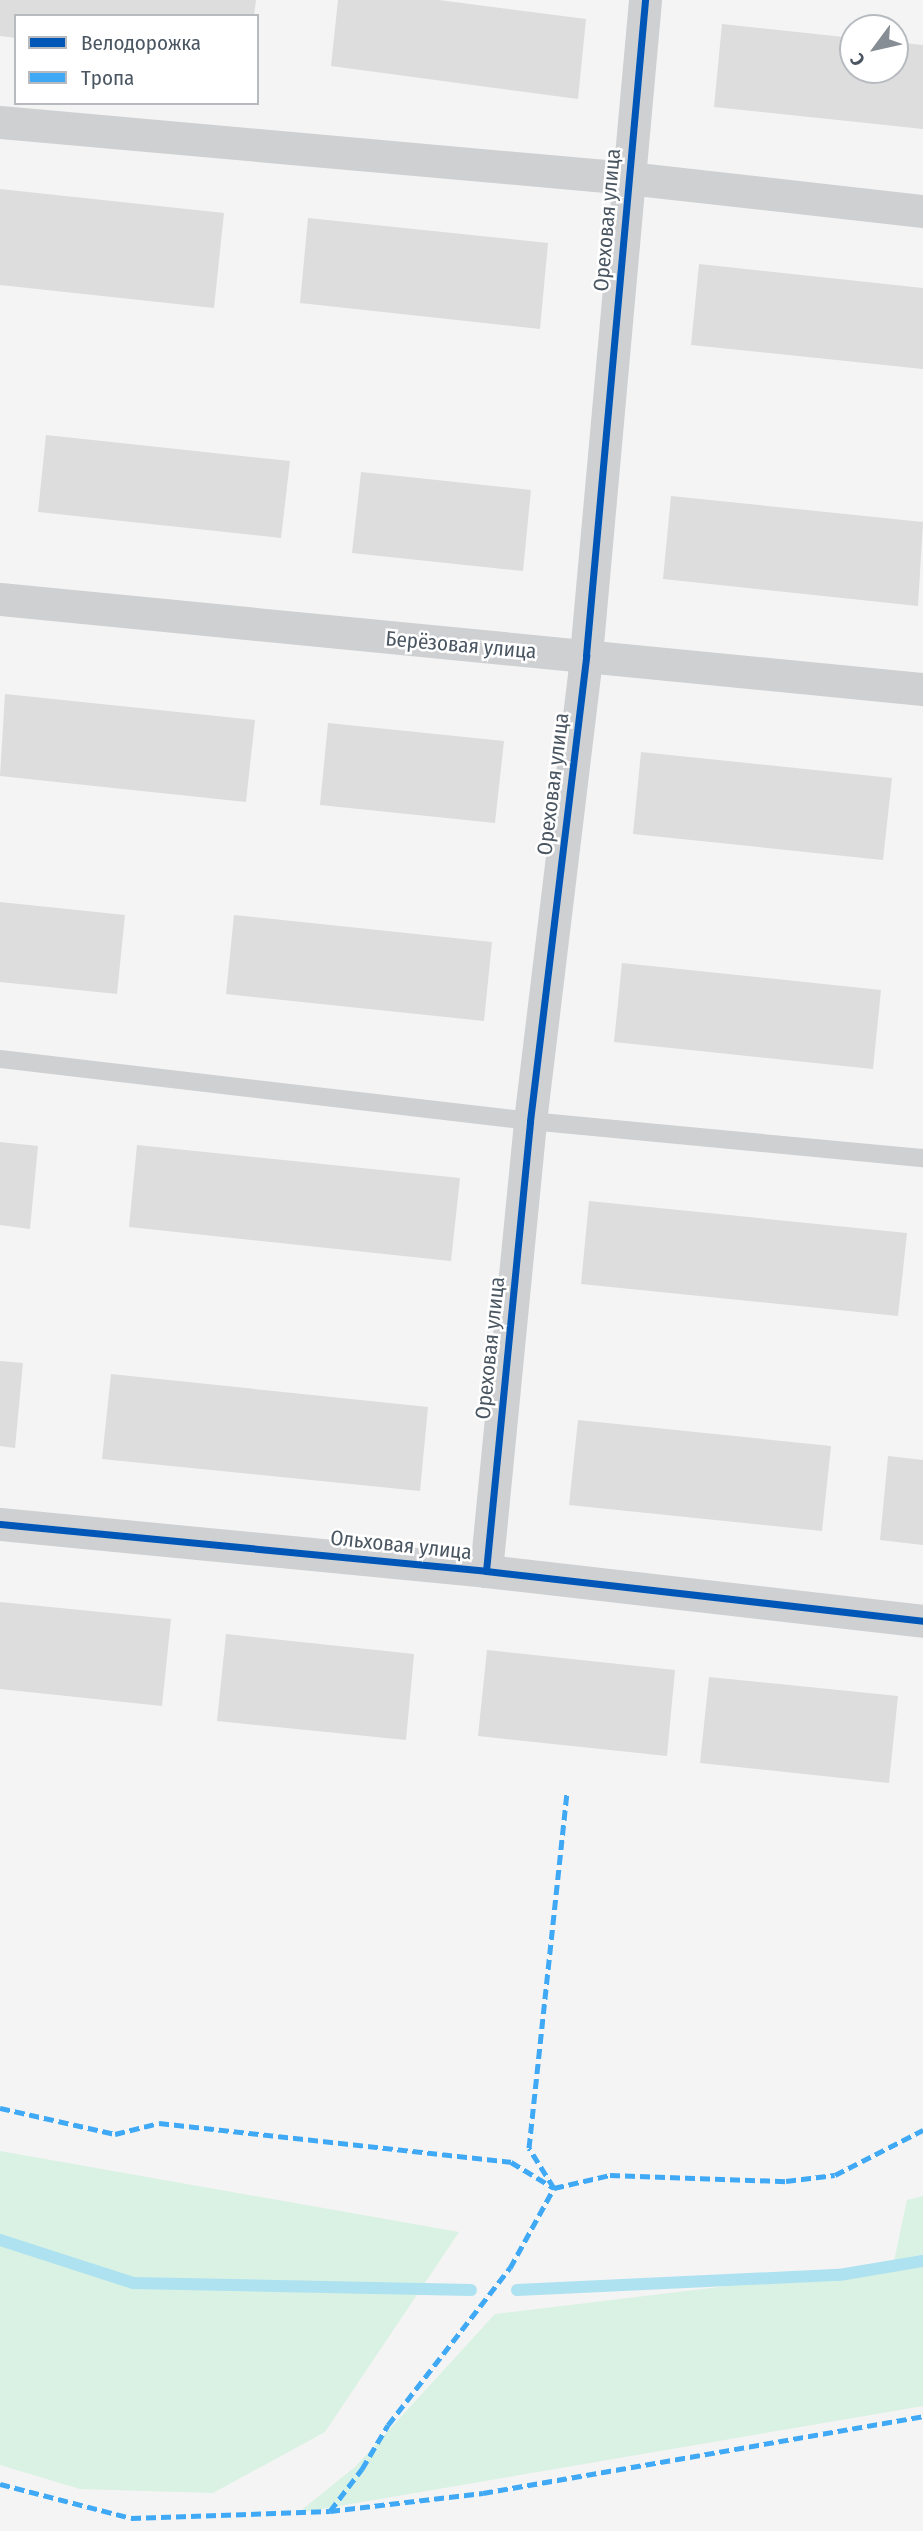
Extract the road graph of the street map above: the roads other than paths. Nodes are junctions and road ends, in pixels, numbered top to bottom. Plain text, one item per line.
1 (645, 0) edge
2 (0, 122) edge
3 (628, 178) junction
4 (923, 211) edge
5 (0, 599) edge
6 (586, 655) junction
7 (923, 689) edge
8 (0, 1059) edge
9 (530, 1121) junction
10 (923, 1158) edge
11 (0, 1524) edge
12 (486, 1571) junction
13 (923, 1621) edge

1 - 3 street, Ореховая улица
2 - 3 street, Ореховая улица
3 - 4 street, Ореховая улица
3 - 6 street, Ореховая улица
5 - 6 street, Берёзовая улица
6 - 7 street, Берёзовая улица
6 - 9 street, Ореховая улица
8 - 9 lane
9 - 10 lane
9 - 12 street, Ореховая улица
11 - 12 street, Ольховая улица
12 - 13 street, Ольховая улица

